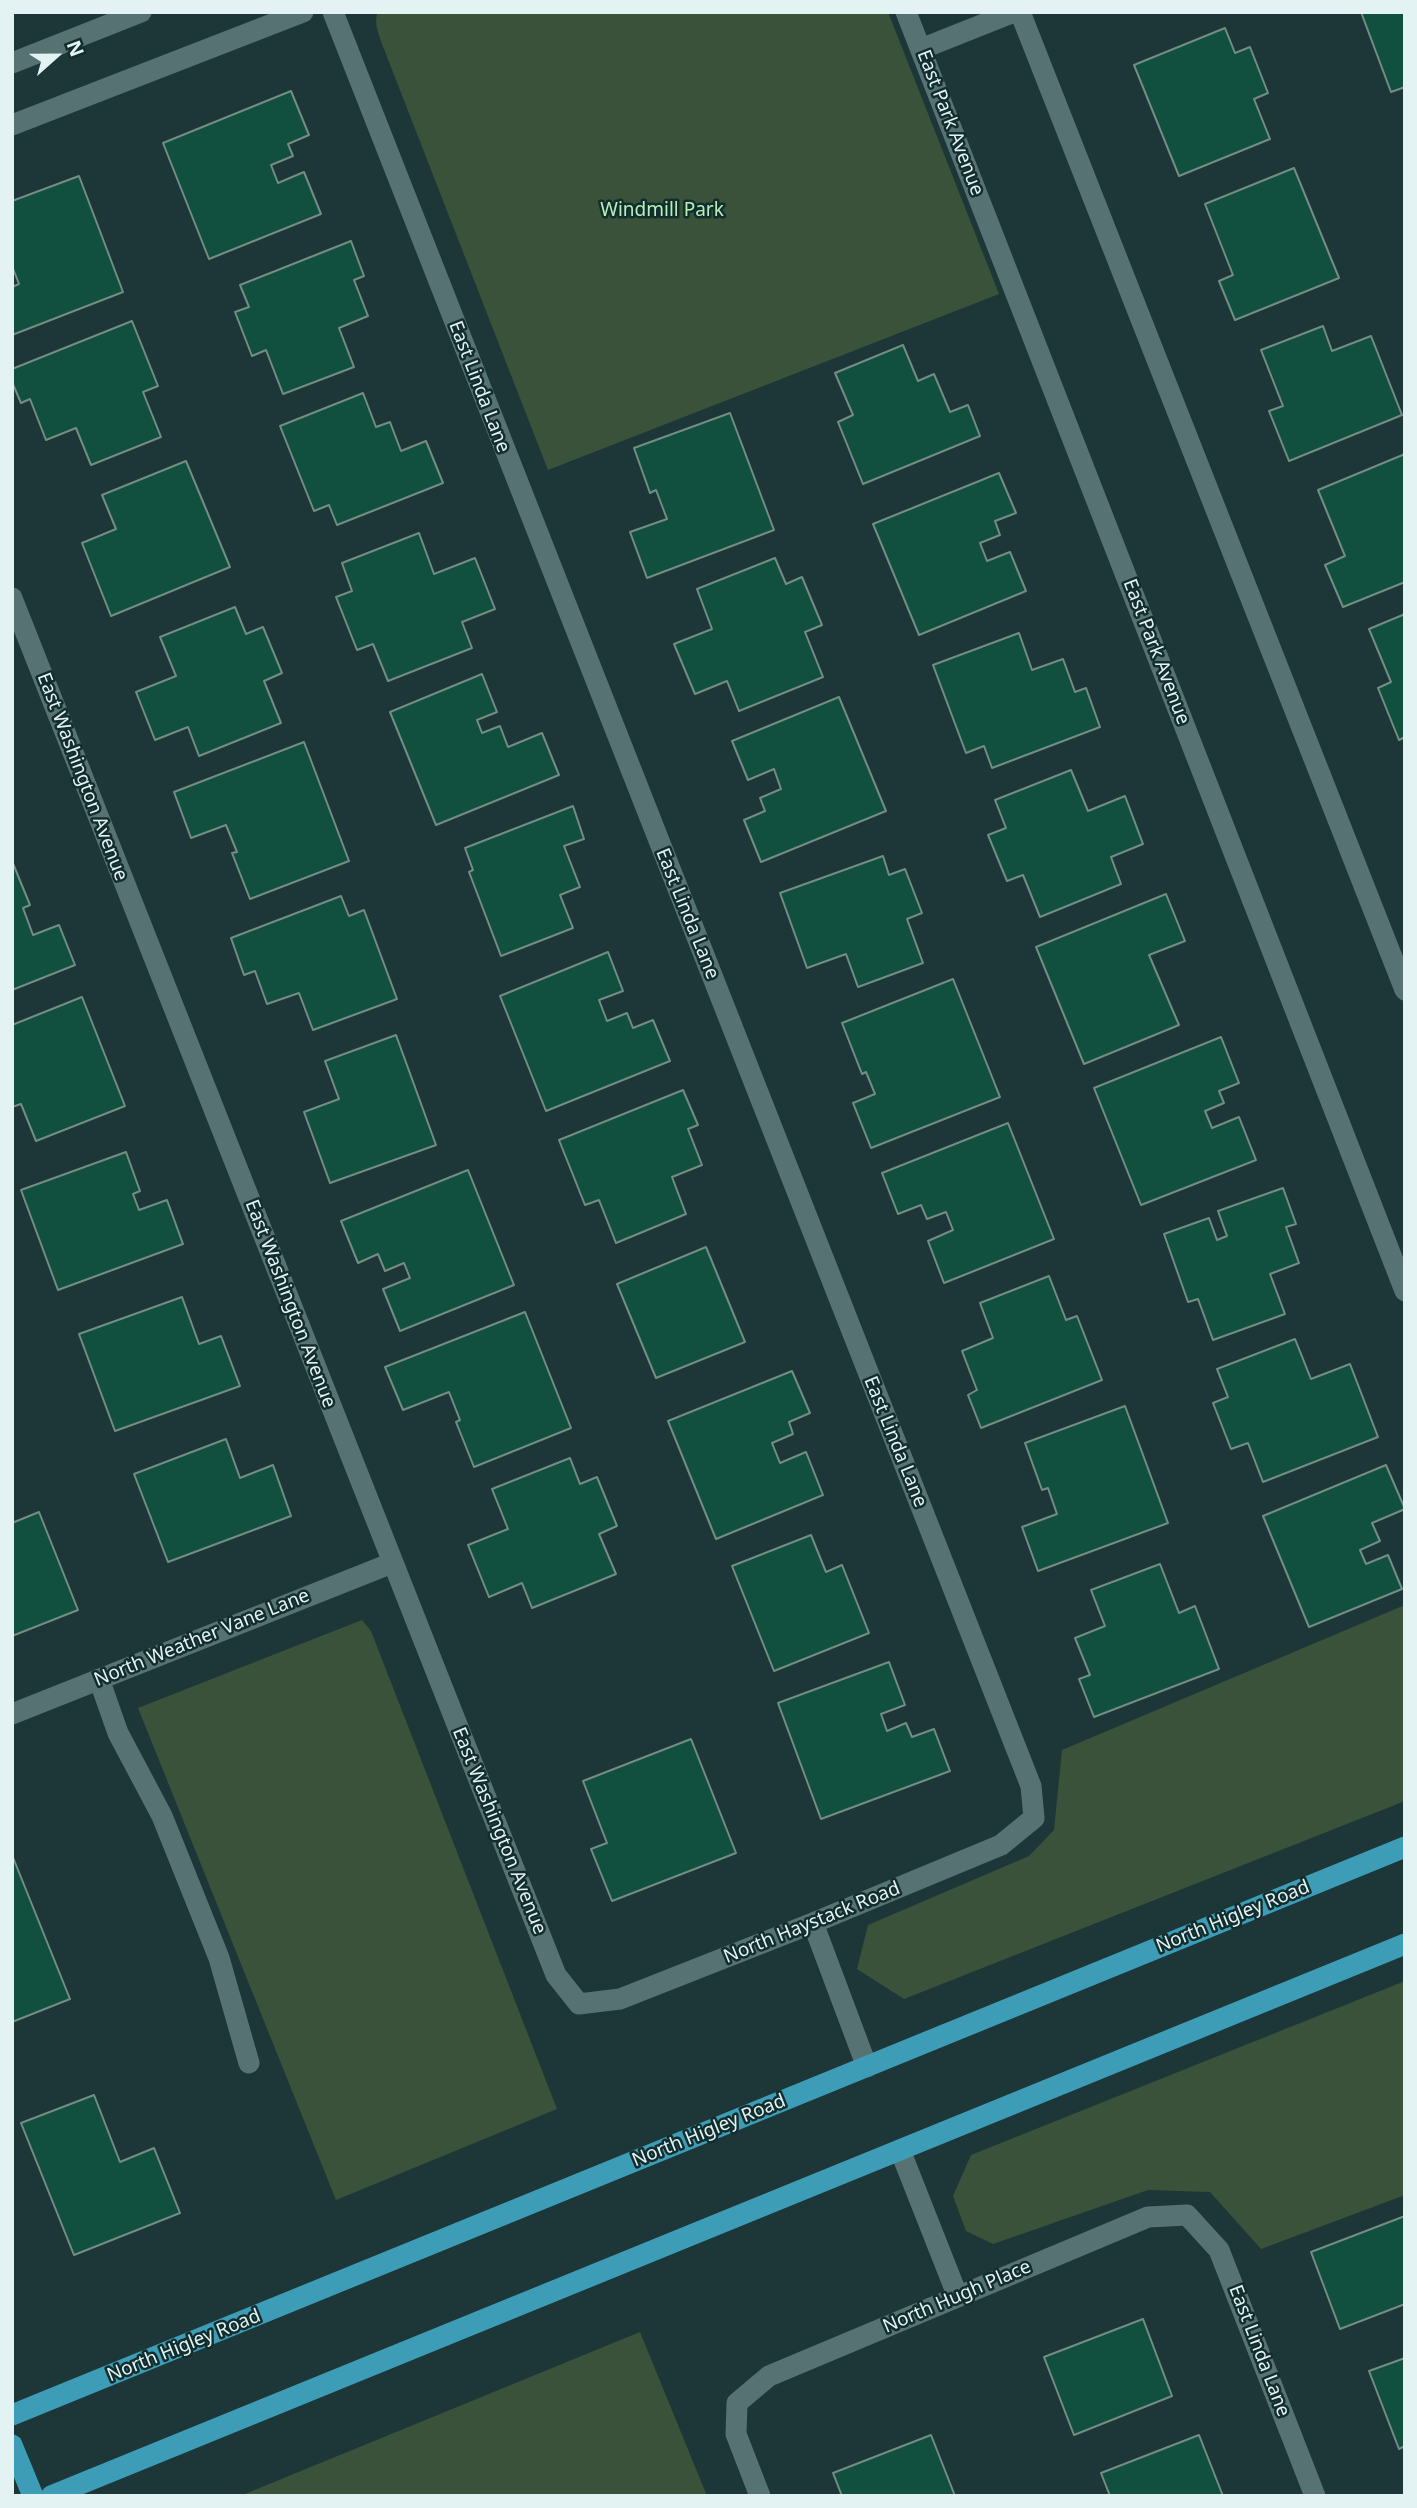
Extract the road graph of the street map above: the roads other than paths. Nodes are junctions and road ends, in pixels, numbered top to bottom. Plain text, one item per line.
1 (141, 12) edge
2 (303, 12) edge
3 (333, 12) edge
4 (906, 12) edge
5 (1014, 12) edge
6 (1020, 12) edge
7 (921, 48) junction
8 (12, 63) edge
9 (12, 125) edge
10 (12, 598) edge
11 (1405, 990) edge
12 (1405, 1291) edge
13 (392, 1563) junction
14 (99, 1679) junction
15 (12, 1714) edge
16 (1034, 1818) joint
17 (1405, 1847) edge
18 (813, 1923) junction
19 (1405, 1944) edge
20 (579, 2004) joint
21 (249, 2063) dead end
22 (867, 2067) junction
23 (900, 2150) junction
24 (1187, 2215) joint
25 (958, 2297) junction
26 (12, 2416) edge
27 (12, 2445) edge
28 (33, 2496) edge
29 (51, 2496) edge
30 (760, 2496) edge
31 (1315, 2496) edge

1 - 8 street
2 - 9 street
3 - 16 street, East Linda Lane
4 - 7 street, East Park Avenue
5 - 7 street
6 - 11 street
7 - 12 street, East Park Avenue
10 - 13 street, East Washington Avenue
13 - 14 street, North Weather Vane Lane
13 - 20 street, East Washington Avenue
14 - 15 street, North Weather Vane Lane
14 - 21 street
16 - 18 street, North Haystack Road
17 - 22 main road, North Higley Road
18 - 20 street, North Haystack Road
18 - 22 street
19 - 23 main road
22 - 26 main road, North Higley Road
23 - 25 street
23 - 29 main road
24 - 25 street, North Hugh Place
24 - 31 street, East Linda Lane
25 - 30 street, North Hugh Place
27 - 28 main road

